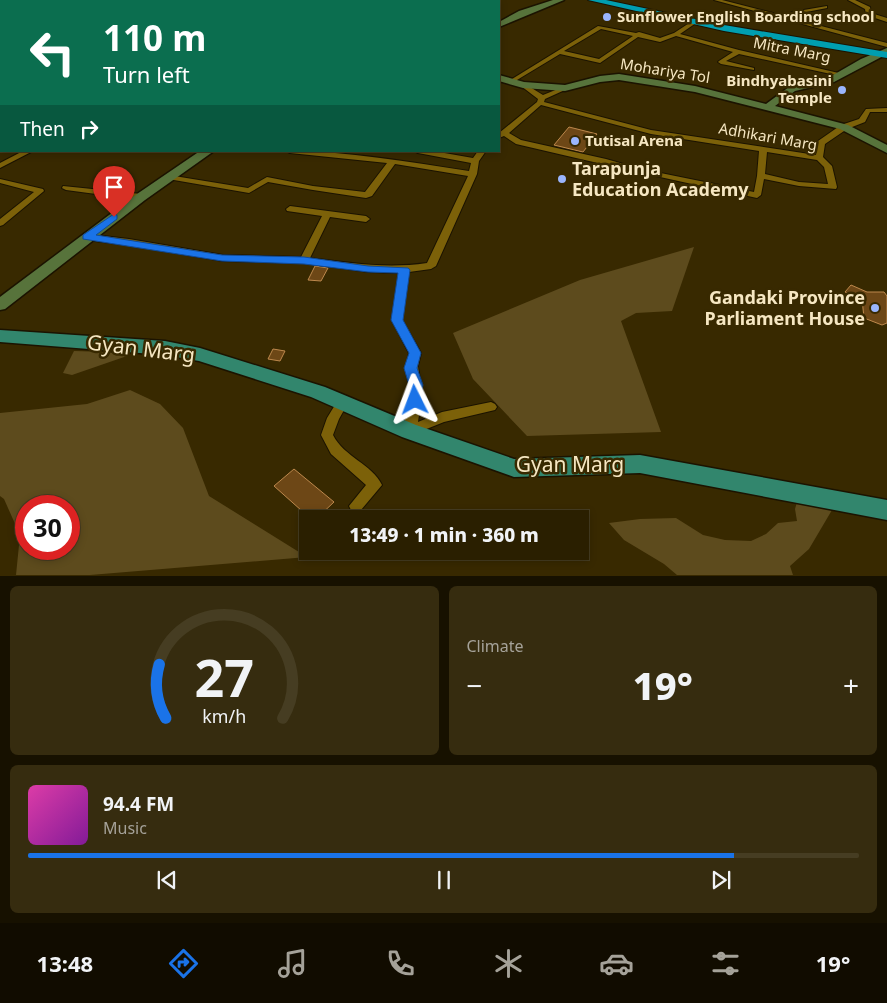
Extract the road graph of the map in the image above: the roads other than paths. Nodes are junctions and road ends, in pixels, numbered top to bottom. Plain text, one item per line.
1 (560, 0) edge
2 (593, 0) edge
3 (604, 0) edge
4 (717, 0) edge
5 (749, 0) edge
6 (851, 0) edge
7 (737, 6) junction
8 (825, 6) dead end
9 (786, 18) junction
10 (887, 20) edge
11 (694, 22) junction
12 (500, 24) edge
13 (639, 34) junction
14 (676, 34) junction
15 (559, 52) junction
16 (738, 52) junction
17 (885, 52) edge
18 (752, 70) dead end
19 (840, 74) junction
20 (500, 78) edge
21 (510, 82) junction
22 (523, 85) junction
23 (565, 88) junction
24 (541, 101) junction
25 (768, 107) junction
26 (887, 110) edge
27 (844, 127) junction
28 (858, 134) dead end
29 (501, 135) edge
30 (763, 149) junction
31 (887, 150) edge
32 (27, 152) edge
33 (207, 152) edge
34 (300, 152) edge
35 (424, 152) edge
36 (481, 152) edge
37 (819, 158) junction
38 (393, 161) junction
39 (475, 161) junction
40 (0, 166) edge
41 (473, 174) junction
42 (761, 176) junction
43 (168, 178) junction
44 (0, 181) edge
45 (66, 188) dead end
46 (141, 197) junction
47 (290, 209) dead end
48 (327, 214) junction
49 (366, 219) dead end
50 (0, 223) edge
51 (86, 237) junction
52 (304, 260) junction
53 (404, 270) junction
54 (0, 305) edge
55 (0, 336) edge
56 (342, 403) junction
57 (491, 406) dead end
58 (409, 431) junction
59 (356, 506) dead end
60 (887, 510) edge

1 - 12 main road
2 - 11 highway
3 - 17 highway
4 - 7 street
5 - 7 street
6 - 10 street
7 - 9 street
8 - 9 street
9 - 17 street
11 - 14 street
11 - 17 highway
13 - 14 street
13 - 15 street
13 - 15 street
14 - 16 street, Mitra Marg
15 - 21 street
16 - 18 street
16 - 19 street, Mitra Marg
17 - 19 main road
19 - 25 main road
20 - 21 main road, Mohariya Tol
21 - 22 main road, Mohariya Tol
22 - 23 main road, Mohariya Tol
22 - 24 street, Adhikari Marg
23 - 24 street
23 - 25 main road, Mohariya Tol
24 - 29 street
24 - 30 street, Adhikari Marg
25 - 27 main road, Mohariya Tol
26 - 27 street
27 - 31 main road, Mohariya Tol
27 - 37 street
28 - 31 street
29 - 42 street
30 - 37 street, Adhikari Marg
30 - 42 street
32 - 40 street
33 - 43 main road
34 - 38 street
35 - 39 street
36 - 39 street
37 - 42 street, Adhikari Marg
38 - 41 street
38 - 43 street
39 - 41 street
41 - 53 street
43 - 46 main road
44 - 50 street
45 - 46 street
46 - 51 main road
47 - 48 street
48 - 49 street
48 - 52 street
51 - 52 street
51 - 54 main road
52 - 53 street
53 - 58 street
55 - 56 main road, Gyan Marg
56 - 58 main road, Gyan Marg
56 - 59 street
57 - 58 street
58 - 60 main road, Gyan Marg

